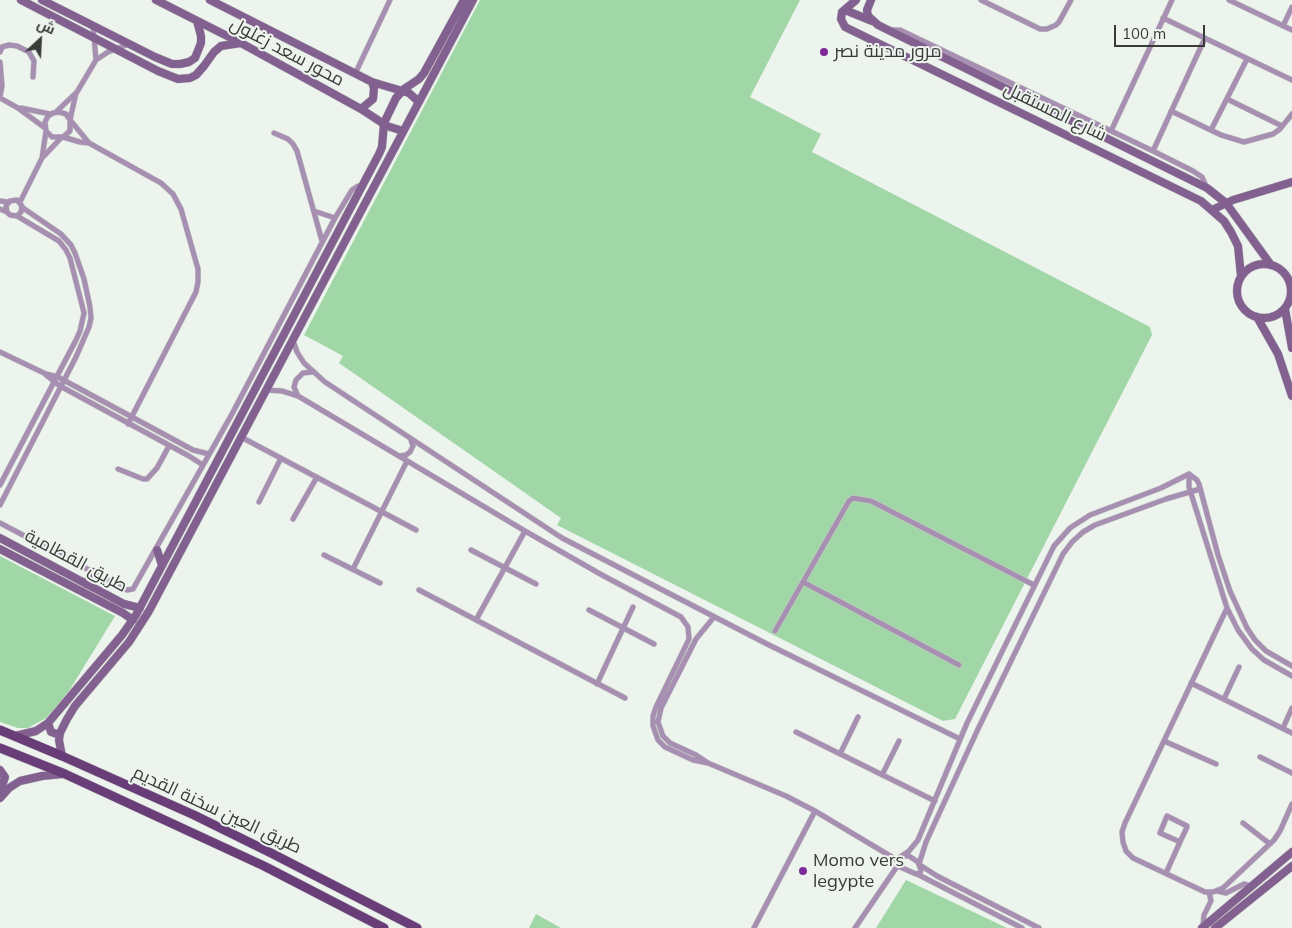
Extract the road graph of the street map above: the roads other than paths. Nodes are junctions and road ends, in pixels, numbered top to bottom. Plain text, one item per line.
1 (22, 0) edge
2 (42, 0) edge
3 (156, 0) edge
4 (210, 0) edge
5 (390, 0) edge
6 (464, 0) edge
7 (473, 0) edge
8 (856, 0) edge
9 (871, 0) edge
10 (981, 0) edge
11 (1071, 0) edge
12 (1172, 0) edge
13 (1229, 0) edge
14 (1242, 3) edge
15 (1292, 7) edge
16 (844, 10) junction
17 (1163, 18) junction
18 (197, 21) junction
19 (872, 21) junction
20 (93, 25) junction
21 (1283, 26) junction
22 (888, 30) junction
23 (1292, 30) edge
24 (94, 38) junction
25 (1205, 38) junction
26 (241, 43) junction
27 (129, 44) junction
28 (116, 49) junction
29 (0, 52) edge
30 (1247, 59) junction
31 (96, 60) junction
32 (0, 62) edge
33 (355, 74) junction
34 (33, 76) dead end
35 (954, 80) junction
36 (1292, 80) edge
37 (372, 82) junction
38 (950, 89) dead end
39 (401, 91) junction
40 (77, 92) junction
41 (0, 97) edge
42 (1227, 99) junction
43 (418, 102) junction
44 (18, 108) junction
45 (361, 109) junction
46 (1171, 110) junction
47 (53, 113) junction
48 (1292, 114) edge
49 (1032, 118) junction
50 (1065, 118) junction
51 (70, 120) junction
52 (384, 123) junction
53 (1282, 126) junction
54 (1028, 127) dead end
55 (45, 129) junction
56 (1211, 130) junction
57 (403, 131) junction
58 (1060, 131) junction
59 (1111, 131) junction
60 (274, 133) dead end
61 (62, 138) junction
62 (90, 143) junction
63 (1096, 149) junction
64 (1153, 151) junction
65 (1092, 157) dead end
66 (42, 158) junction
67 (1292, 182) edge
68 (362, 186) junction
69 (1207, 188) junction
70 (0, 201) edge
71 (8, 202) junction
72 (20, 202) junction
73 (1226, 203) junction
74 (23, 208) junction
75 (0, 209) edge
76 (1212, 210) junction
77 (314, 211) junction
78 (7, 212) junction
79 (17, 216) junction
80 (335, 218) junction
81 (322, 242) junction
82 (1271, 265) junction
83 (1241, 276) junction
84 (1291, 280) edge
85 (84, 282) junction
86 (77, 285) junction
87 (1285, 309) junction
88 (1257, 317) junction
89 (293, 339) junction
90 (1292, 348) edge
91 (0, 352) edge
92 (313, 372) junction
93 (46, 374) junction
94 (58, 377) junction
95 (63, 380) junction
96 (54, 383) junction
97 (60, 386) junction
98 (266, 390) junction
99 (298, 396) junction
100 (1292, 396) edge
101 (132, 417) junction
102 (128, 424) junction
103 (241, 437) junction
104 (411, 440) junction
105 (169, 446) junction
106 (209, 454) junction
107 (400, 456) junction
108 (282, 458) junction
109 (407, 461) junction
110 (203, 465) junction
111 (118, 469) dead end
112 (1189, 474) junction
113 (317, 477) junction
114 (0, 485) edge
115 (1200, 489) junction
116 (1190, 491) junction
117 (259, 502) dead end
118 (0, 505) edge
119 (382, 511) junction
120 (293, 519) dead end
121 (0, 523) edge
122 (416, 530) dead end
123 (525, 531) junction
124 (0, 538) edge
125 (0, 549) edge
126 (157, 550) junction
127 (471, 550) dead end
128 (324, 555) dead end
129 (162, 565) junction
130 (505, 568) junction
131 (353, 569) junction
132 (93, 572) junction
133 (803, 582) junction
134 (380, 583) dead end
135 (86, 584) junction
136 (536, 584) dead end
137 (1034, 585) junction
138 (419, 590) dead end
139 (633, 607) dead end
140 (140, 608) junction
141 (1227, 608) junction
142 (589, 610) dead end
143 (714, 617) junction
144 (133, 620) junction
145 (476, 620) junction
146 (623, 628) junction
147 (689, 631) junction
148 (775, 631) dead end
149 (700, 635) junction
150 (654, 644) dead end
151 (959, 665) dead end
152 (1292, 666) edge
153 (1239, 667) dead end
154 (1292, 676) edge
155 (1191, 683) junction
156 (597, 684) junction
157 (625, 698) dead end
158 (1224, 699) junction
159 (1292, 708) edge
160 (858, 717) dead end
161 (48, 722) junction
162 (967, 723) junction
163 (978, 728) junction
164 (1283, 728) junction
165 (0, 730) edge
166 (796, 732) dead end
167 (1292, 732) edge
168 (60, 733) junction
169 (14, 736) junction
170 (960, 739) junction
171 (899, 741) dead end
172 (1164, 741) junction
173 (0, 748) edge
174 (957, 748) junction
175 (968, 751) junction
176 (840, 754) junction
177 (62, 756) junction
178 (1260, 757) dead end
179 (708, 763) junction
180 (1216, 764) dead end
181 (0, 770) edge
182 (1292, 773) edge
183 (65, 774) junction
184 (882, 775) junction
185 (0, 792) edge
186 (0, 798) edge
187 (935, 801) junction
188 (1292, 804) edge
189 (816, 810) junction
190 (1243, 823) dead end
191 (1180, 842) junction
192 (1270, 844) junction
193 (1292, 852) edge
194 (899, 860) junction
195 (919, 864) junction
196 (1292, 866) edge
197 (1166, 873) junction
198 (916, 874) junction
199 (1252, 886) junction
200 (1217, 891) junction
201 (1209, 892) junction
202 (1202, 927) edge
203 (384, 928) edge
204 (417, 928) edge
205 (754, 928) edge
206 (855, 928) edge
207 (1022, 928) edge
208 (1038, 928) edge
209 (1215, 928) edge

1 - 24 street
2 - 20 street
3 - 18 street, محور سعد زغلول
4 - 33 street, محور سعد زغلول
5 - 33 street
6 - 39 street
7 - 43 street
8 - 16 street
9 - 19 street
10 - 11 street
12 - 17 street
13 - 14 street
14 - 21 street
15 - 21 street
16 - 19 street, شارع المستقبل
16 - 35 street, شارع المستقبل
17 - 25 street
17 - 59 street
18 - 26 street, محور سعد زغلول
18 - 27 street
19 - 22 street, شارع المستقبل
20 - 24 street
20 - 27 street
21 - 23 street
22 - 50 street, شارع المستقبل
22 - 59 street
24 - 28 street
24 - 31 street
25 - 30 street
25 - 46 street
26 - 28 street
26 - 45 street, محور سعد زغلول
27 - 28 street
28 - 31 street
29 - 34 street
30 - 36 street
30 - 42 street
31 - 40 street
32 - 41 street
33 - 37 street, محور سعد زغلول
35 - 38 street
35 - 49 street, شارع المستقبل
37 - 39 street, محور سعد زغلول
37 - 45 street
39 - 43 street, محور سعد زغلول
39 - 52 street
40 - 47 street
40 - 51 street
41 - 44 street
42 - 53 street
42 - 56 street
43 - 57 street
44 - 47 street
44 - 55 street
45 - 52 street, محور سعد زغلول
46 - 56 street
46 - 64 street
47 - 51 street
47 - 55 street
48 - 53 street
49 - 54 street
49 - 58 street, شارع المستقبل
50 - 58 street
50 - 69 street, شارع المستقبل
51 - 61 street
51 - 62 street
52 - 57 street, محور سعد زغلول
52 - 68 street
53 - 56 street
55 - 61 street
55 - 66 street
57 - 89 street
58 - 63 street, شارع المستقبل
59 - 64 street
60 - 77 street
61 - 62 street
61 - 66 street
62 - 101 street
63 - 65 street
63 - 76 street, شارع المستقبل
64 - 69 street
66 - 72 street
67 - 73 street
68 - 80 street
68 - 129 street
69 - 73 street, شارع المستقبل
70 - 71 street
71 - 72 street
71 - 78 street
72 - 74 street
73 - 76 street
73 - 82 street, شارع المستقبل
74 - 79 street
74 - 85 street
75 - 78 street
76 - 83 street, شارع المستقبل
77 - 80 street
77 - 81 street
78 - 79 street
79 - 86 street
80 - 81 street
81 - 106 street
82 - 83 street
82 - 84 street
83 - 88 street
84 - 87 street
85 - 86 street
85 - 95 street
86 - 94 street
87 - 88 street
87 - 90 street
88 - 100 street
89 - 92 street
89 - 98 street
91 - 93 street
92 - 99 street
92 - 104 street
93 - 94 street
93 - 96 street
94 - 95 street
94 - 96 street
95 - 97 street
95 - 101 street
96 - 97 street
96 - 114 street
97 - 102 street
97 - 118 street
98 - 99 street
98 - 103 street
99 - 107 street
101 - 102 street
101 - 106 street
102 - 105 street
103 - 108 street
103 - 168 street
104 - 107 street
104 - 143 street
105 - 110 street
105 - 111 street
106 - 110 street
107 - 109 street
108 - 113 street
108 - 117 street
109 - 119 street
109 - 123 street
110 - 126 street
112 - 115 street
112 - 116 street
112 - 137 street
113 - 119 street
113 - 120 street
115 - 116 street
115 - 152 street
116 - 141 street
116 - 163 street
119 - 122 street
119 - 131 street
121 - 132 street
123 - 130 street
123 - 147 street
124 - 135 street, طريق القطامية
125 - 144 street, طريق القطامية
126 - 129 street
126 - 132 street
127 - 130 street
128 - 131 street
129 - 140 street
130 - 136 street
130 - 145 street
131 - 134 street
132 - 135 street
133 - 137 street
133 - 148 street
133 - 151 street
135 - 140 street, طريق القطامية
137 - 162 street
138 - 145 street
139 - 146 street
140 - 144 street
141 - 154 street
141 - 155 street
142 - 146 street
143 - 149 street
143 - 170 street
144 - 161 street
145 - 156 street
146 - 150 street
146 - 156 street
147 - 149 street
147 - 179 street
149 - 179 street
153 - 158 street
155 - 158 street
155 - 172 street
156 - 157 street
158 - 164 street
159 - 164 street
160 - 176 street
161 - 168 street
161 - 169 street
162 - 163 street
162 - 170 street
163 - 175 street
164 - 167 street
165 - 169 main road, طريق العين سخنة القديم
166 - 176 street
168 - 177 street
169 - 177 main road, طريق العين سخنة القديم
170 - 174 street
171 - 184 street
172 - 180 street
172 - 197 street
173 - 183 main road, طريق العين سخنة القديم
174 - 175 street
174 - 187 street
175 - 195 street
176 - 184 street
177 - 204 main road, طريق العين سخنة القديم
178 - 182 street
179 - 189 street
181 - 185 street
183 - 186 street
183 - 203 main road, طريق العين سخنة القديم
184 - 187 street
187 - 194 street
188 - 192 street
189 - 194 street
189 - 205 street
190 - 192 street
191 - 191 street
191 - 197 street
192 - 200 street
193 - 199 street
194 - 195 street
194 - 198 street
194 - 206 street
195 - 198 street
195 - 208 street
196 - 209 street
197 - 201 street
198 - 207 street
199 - 200 street
199 - 202 street
200 - 201 street
201 - 202 street

